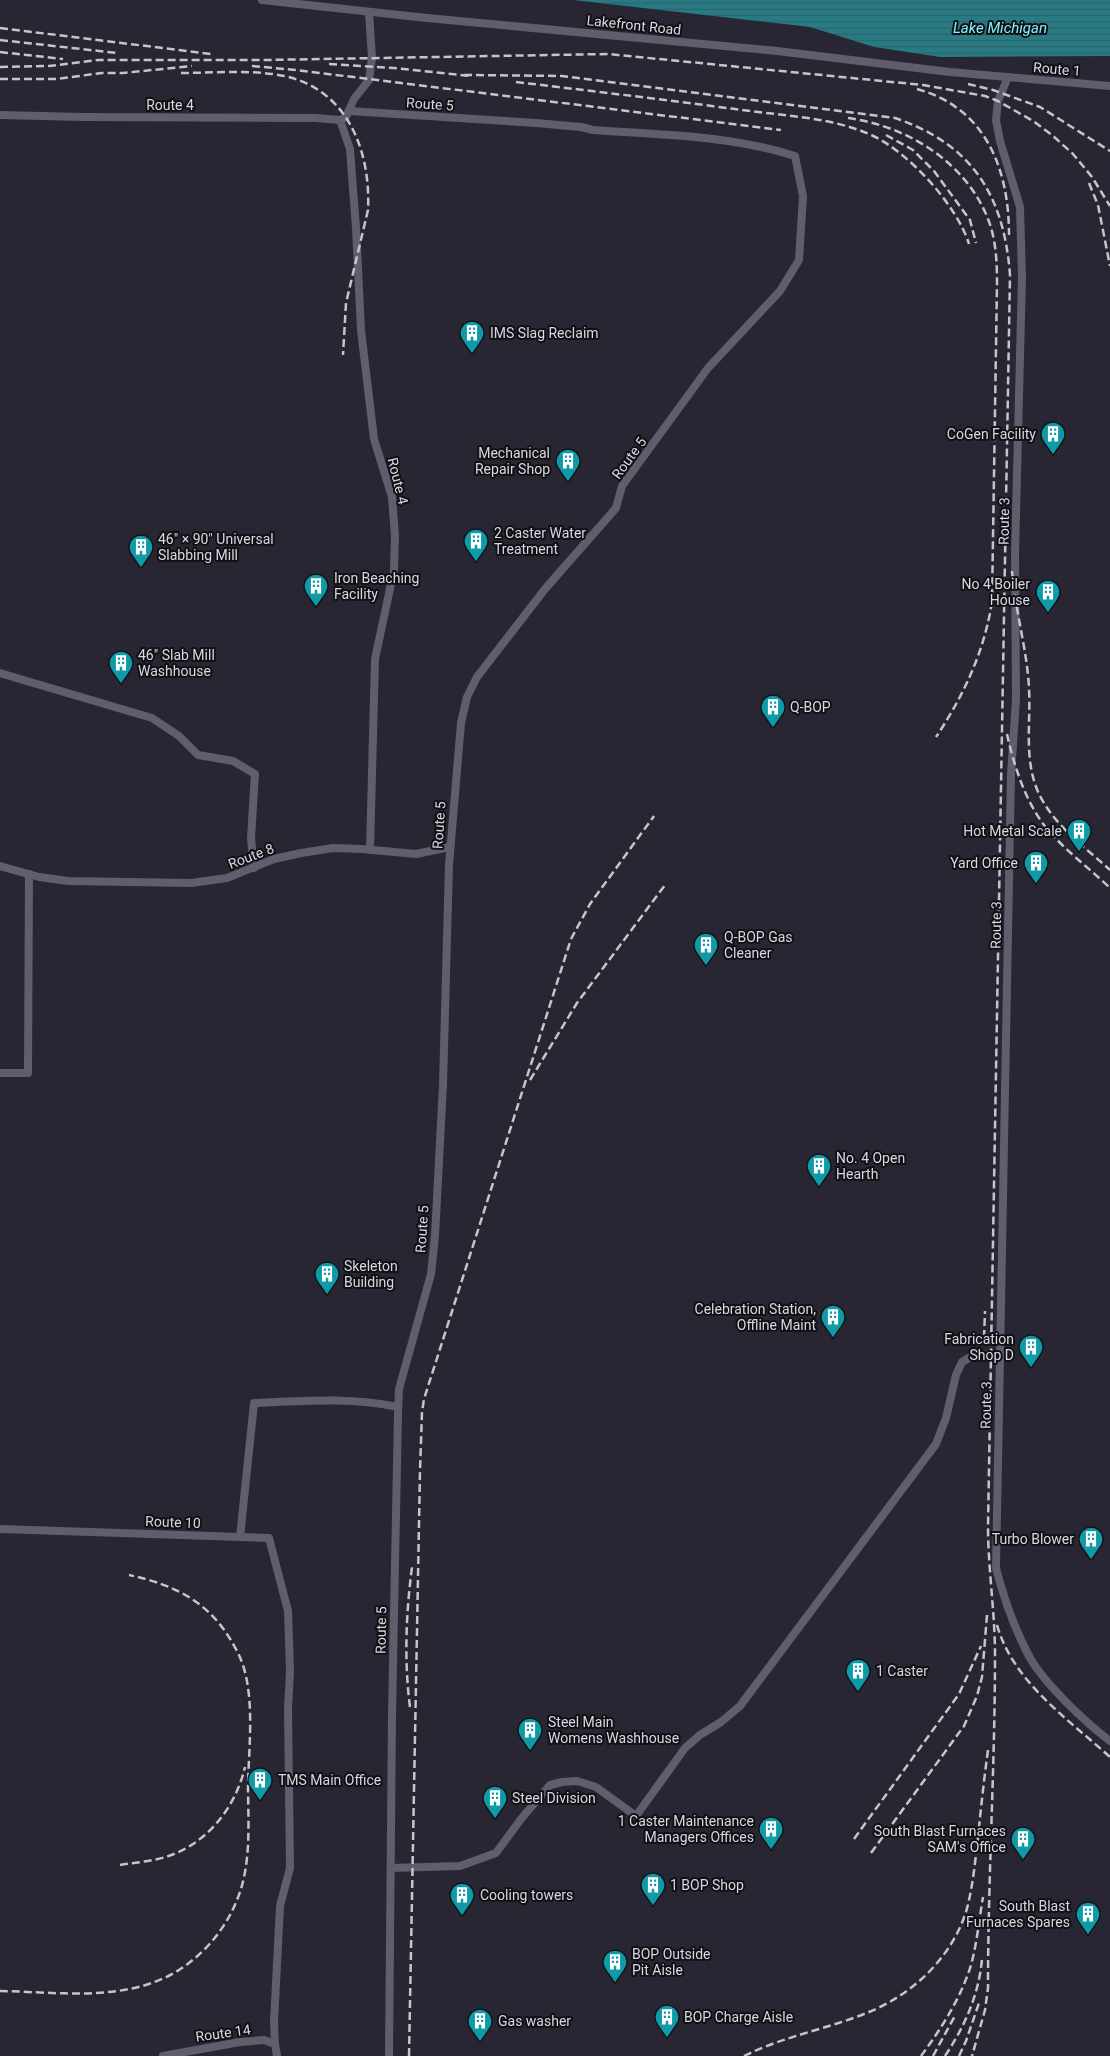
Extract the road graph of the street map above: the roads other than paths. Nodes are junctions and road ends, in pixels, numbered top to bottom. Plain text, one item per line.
1 (262, 0) edge
2 (369, 12) junction
3 (1005, 77) junction
4 (1110, 86) edge
5 (349, 111) junction
6 (0, 115) edge
7 (340, 120) junction
8 (0, 673) edge
9 (450, 847) junction
10 (370, 850) junction
11 (0, 866) edge
12 (254, 868) junction
13 (29, 874) junction
14 (0, 1073) edge
15 (1000, 1354) junction
16 (398, 1407) junction
17 (0, 1529) edge
18 (240, 1537) junction
19 (1110, 1741) edge
20 (391, 1868) junction
21 (275, 2044) junction
22 (163, 2056) edge
23 (277, 2056) edge
24 (389, 2056) edge

1 - 2 street, Lakefront Road
2 - 3 street, Lakefront Road
2 - 5 street
3 - 4 street, Route 1
3 - 15 street, Route 3
5 - 7 street
5 - 9 street, Route 5
6 - 7 street, Route 4
7 - 10 street, Route 4
8 - 12 street
9 - 10 street, Route 8
9 - 16 street, Route 5
10 - 12 street, Route 8
11 - 13 street, Route 8
12 - 13 street, Route 8
13 - 14 street
15 - 19 street, Route 3
15 - 20 street
16 - 18 street
16 - 20 street, Route 5
17 - 18 street, Route 10
18 - 21 street, Route 10
20 - 24 street, Route 5
21 - 22 street, Route 14
21 - 23 street

